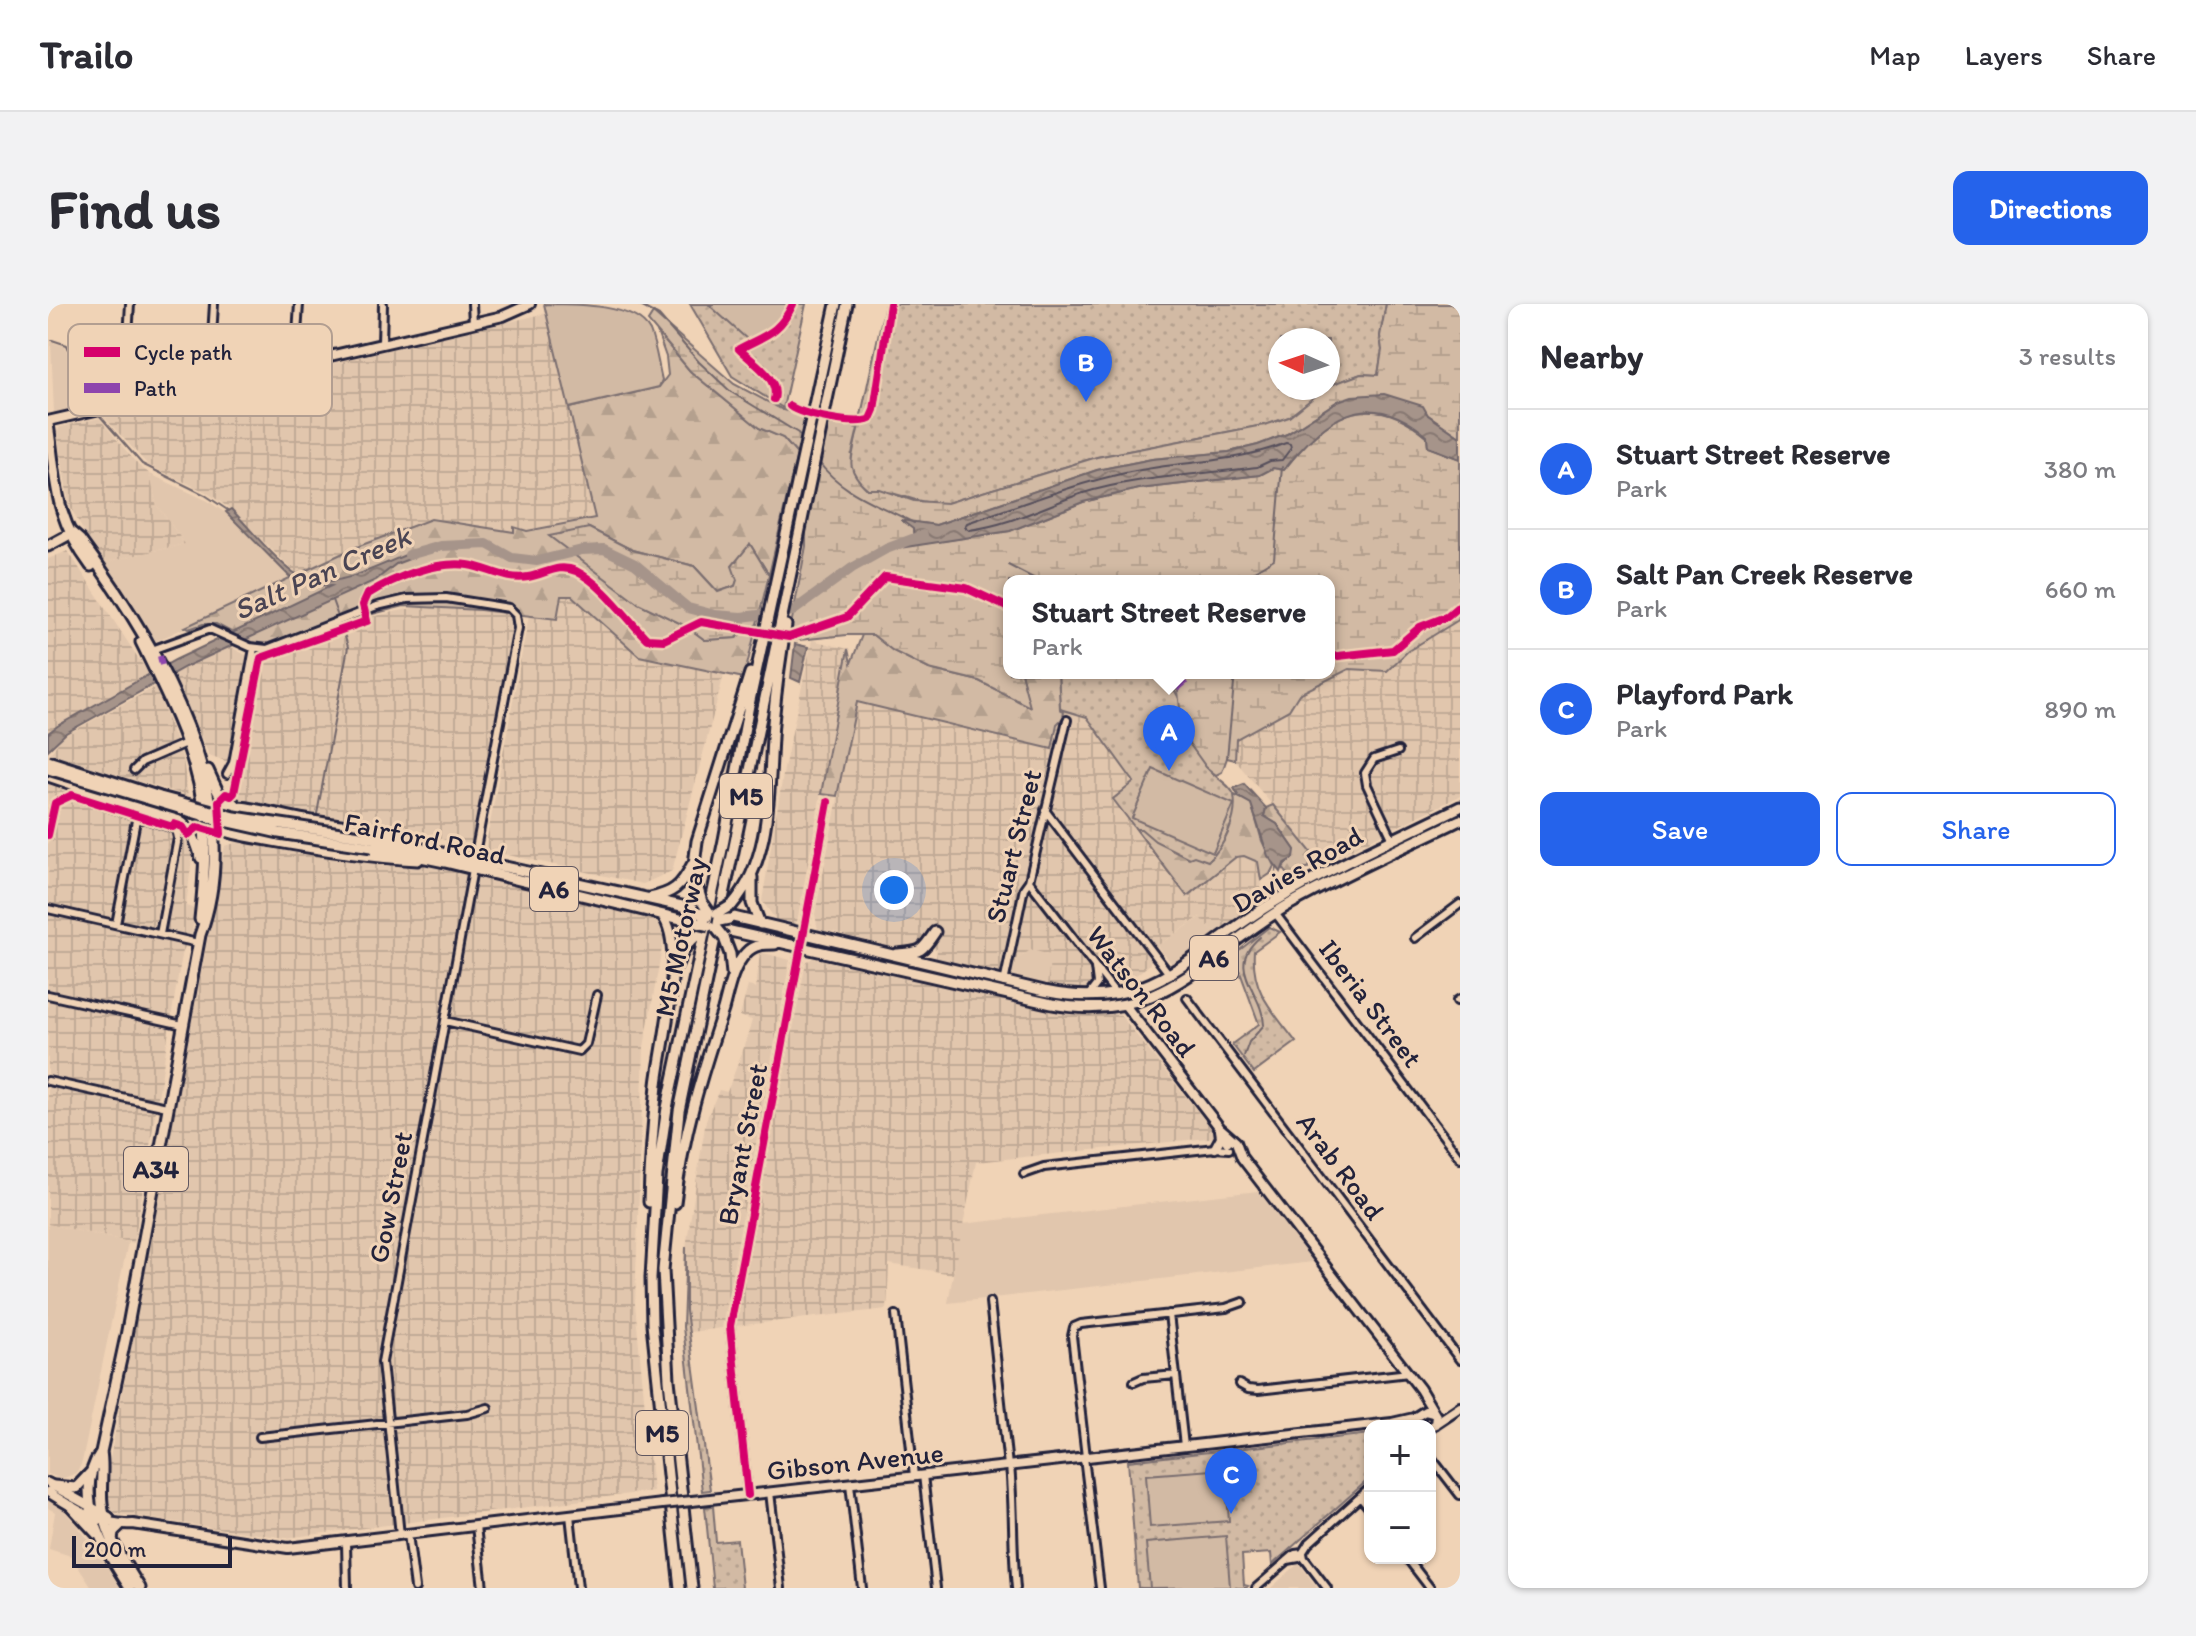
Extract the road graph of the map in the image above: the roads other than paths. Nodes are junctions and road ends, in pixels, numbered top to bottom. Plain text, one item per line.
1 (130, 304) edge
2 (214, 304) edge
3 (299, 304) edge
4 (383, 304) edge
5 (472, 304) edge
6 (530, 304) edge
7 (836, 304) edge
8 (847, 304) edge
9 (473, 323) junction
10 (129, 324) edge
11 (213, 324) edge
12 (298, 324) edge
13 (382, 344) junction
14 (332, 356) edge
15 (78, 416) edge
16 (48, 423) edge
17 (49, 443) edge
18 (72, 533) junction
19 (48, 546) edge
20 (254, 648) junction
21 (149, 651) junction
22 (755, 662) junction
23 (775, 666) junction
24 (163, 681) junction
25 (1067, 720) dead end
26 (186, 743) junction
27 (1398, 751) dead end
28 (196, 753) junction
29 (48, 761) edge
30 (48, 769) edge
31 (134, 770) dead end
32 (227, 774) dead end
33 (48, 776) edge
34 (828, 802) dead end
35 (1460, 807) edge
36 (250, 810) junction
37 (1045, 810) junction
38 (206, 812) junction
39 (137, 815) junction
40 (1460, 817) edge
41 (1428, 823) junction
42 (214, 825) junction
43 (48, 835) edge
44 (254, 837) junction
45 (1393, 840) junction
46 (373, 842) junction
47 (428, 848) junction
48 (214, 849) junction
49 (1399, 850) junction
50 (445, 862) junction
51 (693, 862) junction
52 (474, 864) junction
53 (203, 865) junction
54 (752, 877) junction
55 (1029, 881) junction
56 (649, 898) junction
57 (1460, 904) edge
58 (48, 909) edge
59 (1275, 913) junction
60 (662, 915) junction
61 (713, 920) junction
62 (116, 924) junction
63 (760, 924) junction
64 (935, 932) dead end
65 (160, 934) junction
66 (1415, 938) dead end
67 (199, 939) junction
68 (802, 940) junction
69 (786, 944) junction
70 (887, 956) junction
71 (1094, 965) junction
72 (1170, 975) junction
73 (672, 976) junction
74 (731, 982) junction
75 (1004, 983) junction
76 (48, 995) edge
77 (597, 995) dead end
78 (1117, 995) junction
79 (1087, 997) junction
80 (1187, 998) dead end
81 (1125, 1005) junction
82 (445, 1021) junction
83 (183, 1025) junction
84 (48, 1081) edge
85 (167, 1107) junction
86 (1220, 1128) junction
87 (1231, 1145) junction
88 (1215, 1148) junction
89 (1460, 1158) edge
90 (1024, 1174) dead end
91 (651, 1278) junction
92 (990, 1302) dead end
93 (1243, 1302) dead end
94 (665, 1310) junction
95 (1169, 1314) junction
96 (896, 1315) dead end
97 (1460, 1360) edge
98 (1409, 1373) junction
99 (1176, 1375) junction
100 (1134, 1382) dead end
101 (1239, 1384) dead end
102 (488, 1408) dead end
103 (1457, 1409) edge
104 (1429, 1420) edge
105 (1431, 1420) edge
106 (387, 1423) junction
107 (1364, 1426) edge
108 (260, 1437) dead end
109 (1184, 1446) junction
110 (101, 1452) junction
111 (1085, 1457) junction
112 (1436, 1464) edge
113 (1009, 1466) junction
114 (94, 1469) junction
115 (919, 1476) junction
116 (850, 1484) junction
117 (50, 1487) edge
118 (770, 1492) junction
119 (1366, 1492) edge
120 (748, 1495) junction
121 (1460, 1495) edge
122 (1360, 1497) junction
123 (1364, 1502) edge
124 (71, 1506) junction
125 (570, 1515) junction
126 (98, 1516) junction
127 (133, 1524) junction
128 (120, 1525) junction
129 (476, 1526) junction
130 (404, 1534) junction
131 (99, 1536) junction
132 (112, 1541) junction
133 (346, 1542) junction
134 (1303, 1553) junction
135 (1412, 1564) edge
136 (130, 1588) edge
137 (140, 1588) edge
138 (347, 1588) edge
139 (415, 1588) edge
140 (483, 1588) edge
141 (578, 1588) edge
142 (680, 1588) edge
143 (692, 1588) edge
144 (781, 1588) edge
145 (862, 1588) edge
146 (936, 1588) edge
147 (1016, 1588) edge
148 (1100, 1588) edge
149 (1256, 1588) edge
150 (1327, 1588) edge
151 (1430, 1588) edge

1 - 10 street
2 - 11 street
3 - 12 street
4 - 13 street
5 - 9 street
6 - 9 main road
7 - 22 highway, M5 Motorway / M5
8 - 23 highway
9 - 13 main road
13 - 14 main road
15 - 16 main road
16 - 17 highway, A34
17 - 18 highway, A34
18 - 19 highway
18 - 21 highway, A34
20 - 21 street, Gow Street
20 - 32 street
20 - 52 street, Gow Street
21 - 24 highway, A34
22 - 51 highway, M5
22 - 91 highway, M5 Motorway / M5
23 - 54 highway
23 - 94 highway, M5 Motorway / M5
24 - 26 highway, A34
24 - 28 highway, A34
25 - 37 street, Stuart Street
26 - 31 street
26 - 38 highway, A34
27 - 45 street
28 - 36 highway, A6
28 - 38 highway, A34
29 - 46 highway, Fairford Road / A6, bridge
30 - 46 highway, Fairford Road / A6, bridge
33 - 53 highway
34 - 68 street, Bryant Street
35 - 41 highway, Davies Road / A6
36 - 38 highway, A6
36 - 47 highway, A6
37 - 55 street, Stuart Street
37 - 72 street
38 - 42 highway, A34
38 - 53 highway, A34
39 - 43 street
39 - 62 street
39 - 65 street
40 - 41 highway
40 - 49 highway, Davies Road / A6
41 - 45 highway, Davies Road / A6
42 - 44 highway
42 - 48 highway, A34
44 - 48 highway
44 - 50 highway
45 - 49 street
45 - 72 highway, Davies Road / A6
46 - 47 highway, Fairford Road / A6
46 - 50 highway, Fairford Road / A6
47 - 52 highway, Fairford Road / A6
48 - 67 highway, A34
49 - 59 highway, Davies Road / A6
50 - 52 highway, Fairford Road / A6
51 - 56 highway, M5
51 - 61 highway, M5
52 - 56 highway, Fairford Road / A6
52 - 60 highway, Fairford Road / A6
52 - 82 street, Gow Street
53 - 67 highway, A34
54 - 61 highway, bridge
54 - 63 highway
55 - 71 street, Watson Road
55 - 75 street, Stuart Street
56 - 61 highway, Fairford Road / A6
57 - 66 street
58 - 62 street
59 - 81 highway, Davies Road / A6
59 - 89 street, Iberia Street
60 - 61 highway, Fairford Road / A6
60 - 73 highway
61 - 63 highway, A6
61 - 68 highway
61 - 69 highway, A6
61 - 73 highway
61 - 74 highway
62 - 65 street
63 - 68 highway, A6
64 - 70 highway
65 - 67 street
67 - 83 highway, A34
68 - 69 highway, A6
68 - 70 highway, A6
68 - 81 highway, A6
68 - 120 street, Bryant Street
69 - 74 highway, M5
70 - 75 highway, A6
71 - 78 street, Watson Road
71 - 79 street
72 - 78 highway, Davies Road / A6
73 - 91 highway
74 - 94 highway, M5
75 - 79 highway, A6
76 - 83 street
77 - 82 street
78 - 79 highway, A6
78 - 81 highway, Watson Road
80 - 97 street, Arab Road
81 - 86 main road, Watson Road
82 - 106 street, Gow Street
83 - 85 highway, A34
84 - 85 street
85 - 110 highway, A34
86 - 87 main road, Watson Road
86 - 88 main road
87 - 88 street
87 - 98 main road, Watson Road
88 - 90 street
91 - 142 highway, M5 Motorway / M5
92 - 113 street
93 - 95 street
94 - 143 highway, M5 Motorway / M5
95 - 99 street
95 - 111 street
96 - 115 street
98 - 101 street
98 - 104 main road, Watson Road
99 - 100 street
99 - 109 street
102 - 106 street
103 - 105 main road
106 - 108 street
106 - 130 street, Gow Street
107 - 109 main road, Gibson Avenue
109 - 111 main road, Gibson Avenue
110 - 114 highway, A34
110 - 126 highway, A34
111 - 113 main road, Gibson Avenue
111 - 148 street
112 - 121 street
113 - 115 main road, Gibson Avenue
113 - 147 street
114 - 117 highway
114 - 126 highway, A34
115 - 116 main road, Gibson Avenue
115 - 146 street
116 - 118 main road, Gibson Avenue
116 - 145 street
117 - 124 main road
117 - 126 main road
118 - 120 main road, Gibson Avenue
118 - 144 street
119 - 122 street
120 - 125 main road, Gibson Avenue, bridge
122 - 123 street
122 - 134 street
124 - 126 main road
124 - 131 highway
125 - 129 main road, Gibson Avenue
125 - 141 street
126 - 127 main road, Gibson Avenue
126 - 128 main road, Gibson Avenue
126 - 131 highway, A34
126 - 132 highway, A34
127 - 128 main road, Gibson Avenue
127 - 133 main road, Gibson Avenue
128 - 132 highway
129 - 130 main road, Gibson Avenue
129 - 140 street
130 - 133 main road, Gibson Avenue
130 - 139 street, Gow Street
131 - 136 highway, A34
132 - 137 highway, A34
133 - 138 street
134 - 149 street
134 - 150 street
135 - 151 street

